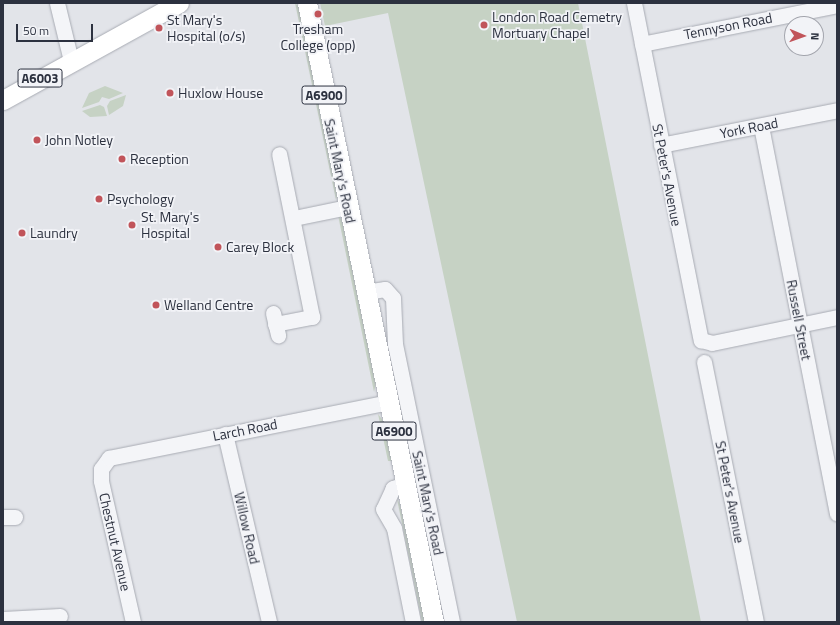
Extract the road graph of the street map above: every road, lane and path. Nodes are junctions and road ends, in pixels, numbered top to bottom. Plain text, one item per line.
1 (57, 3) edge
2 (179, 3) edge
3 (307, 3) edge
4 (634, 3) edge
5 (837, 5) edge
6 (642, 44) junction
7 (70, 61) junction
8 (3, 100) edge
9 (837, 110) edge
10 (761, 126) junction
11 (661, 145) junction
12 (279, 154) dead end
13 (347, 206) junction
14 (294, 218) junction
15 (366, 292) junction
16 (837, 317) edge
17 (275, 324) dead end
18 (800, 326) junction
19 (704, 362) dead end
20 (388, 402) junction
21 (225, 434) junction
22 (104, 463) joint
23 (405, 484) junction
24 (837, 514) edge
25 (60, 616) dead end
26 (3, 619) edge
27 (134, 622) edge
28 (269, 622) edge
29 (413, 622) edge
30 (434, 622) edge
31 (452, 622) edge
32 (756, 622) edge

1 - 7 street
2 - 7 main road, A6003
3 - 13 main road, Saint Mary's Road / A6900
4 - 6 street, St Peter's Avenue
5 - 6 street, Tennyson Road
6 - 11 street, St Peter's Avenue
7 - 8 main road, A6003
9 - 10 street, York Road
10 - 11 street, York Road
10 - 18 street, Russell Street
11 - 18 street, St Peter's Avenue
12 - 14 street
13 - 14 street
13 - 15 main road, Saint Mary's Road / A6900
14 - 17 street
15 - 20 main road, Saint Mary's Road / A6900
15 - 31 street, Saint Mary's Road
16 - 18 street
18 - 24 street, Russell Street
19 - 32 street, St Peter's Avenue
20 - 21 street, Larch Road
20 - 23 main road, Saint Mary's Road / A6900
21 - 22 street, Larch Road
21 - 28 street, Willow Road
22 - 27 street, Chestnut Avenue
23 - 29 street, Saint Mary's Road
23 - 30 main road, Saint Mary's Road / A6900
25 - 26 street

